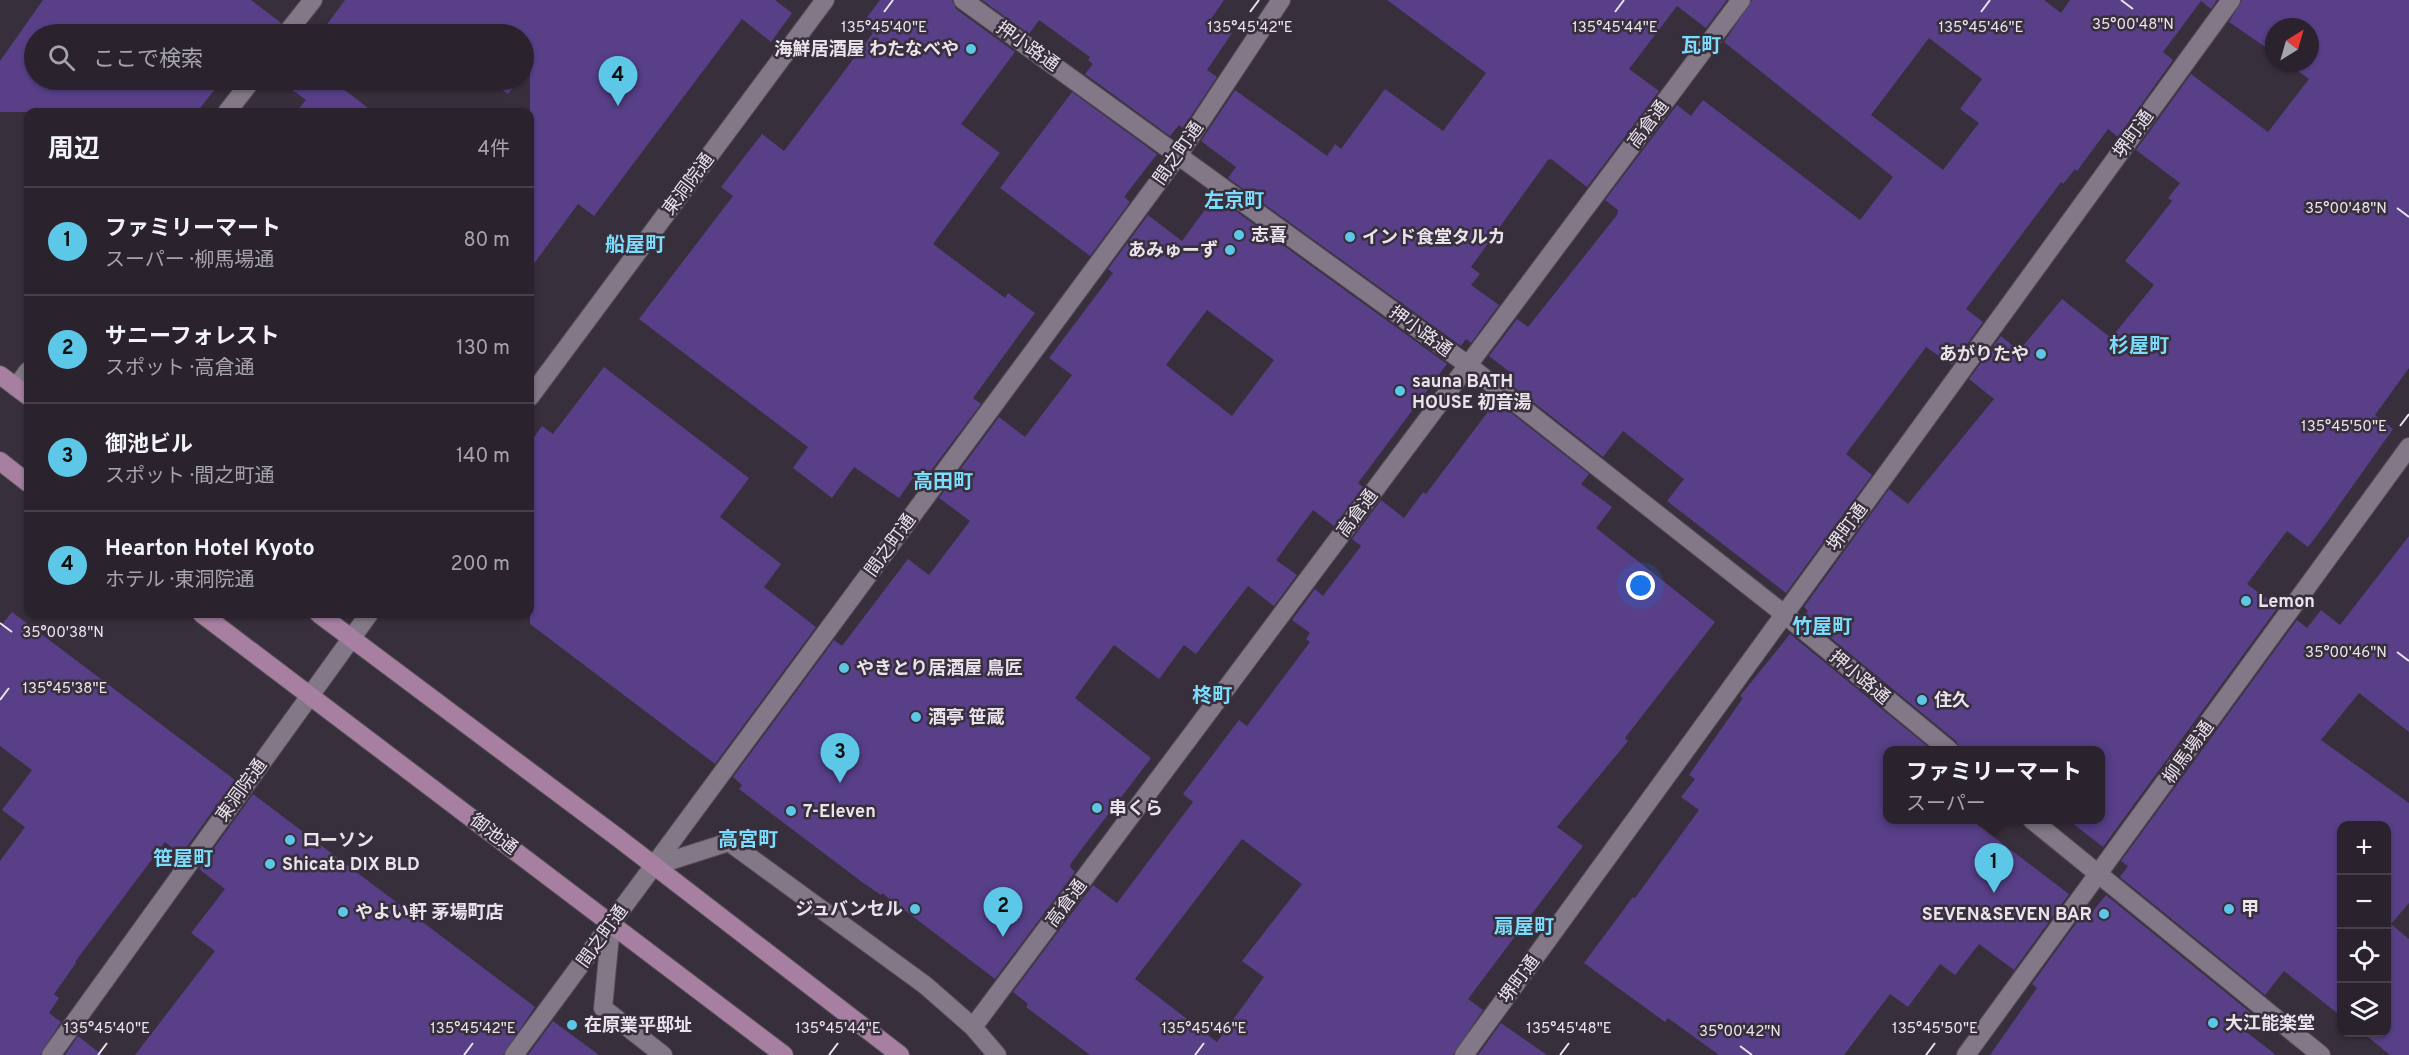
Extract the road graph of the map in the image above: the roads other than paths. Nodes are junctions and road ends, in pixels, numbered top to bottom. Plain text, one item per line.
1 (313, 0) edge
2 (825, 0) edge
3 (963, 0) edge
4 (1281, 0) edge
5 (1741, 0) edge
6 (2231, 0) edge
7 (294, 24) edge
8 (244, 90) edge
9 (230, 108) edge
10 (1179, 154) junction
11 (1468, 365) junction
12 (0, 375) edge
13 (22, 392) edge
14 (534, 392) edge
15 (2409, 447) edge
16 (0, 461) edge
17 (24, 480) edge
18 (1784, 614) junction
19 (207, 618) edge
20 (324, 618) edge
21 (366, 618) edge
22 (351, 638) junction
23 (310, 695) junction
24 (1944, 746) edge
25 (2038, 824) edge
26 (654, 866) junction
27 (2099, 875) junction
28 (611, 923) junction
29 (974, 1027) junction
30 (51, 1055) edge
31 (514, 1055) edge
32 (663, 1055) edge
33 (784, 1055) edge
34 (900, 1055) edge
35 (997, 1055) edge
36 (1464, 1055) edge
37 (1966, 1055) edge
38 (2321, 1055) edge

1 - 7 street
2 - 14 street, 東洞院通
3 - 10 street, 押小路通
4 - 10 street, 間之町通
5 - 11 street, 高倉通
6 - 18 street, 堺町通
8 - 9 street
10 - 11 street, 押小路通
10 - 26 street, 間之町通
11 - 18 street, 押小路通
11 - 29 street, 高倉通
12 - 13 main road
15 - 27 street, 柳馬場通
16 - 17 main road
18 - 24 street, 押小路通
18 - 36 street, 堺町通
19 - 23 main road, 御池通
20 - 22 main road
21 - 22 street, 東洞院通
22 - 23 street, 東洞院通
22 - 26 main road
23 - 28 main road, 御池通
23 - 30 street, 東洞院通
25 - 27 street
26 - 28 street, 間之町通
26 - 29 street
26 - 34 main road
27 - 37 street, 柳馬場通
27 - 38 street
28 - 31 street, 間之町通
28 - 32 street
28 - 33 main road, 御池通
29 - 35 street

